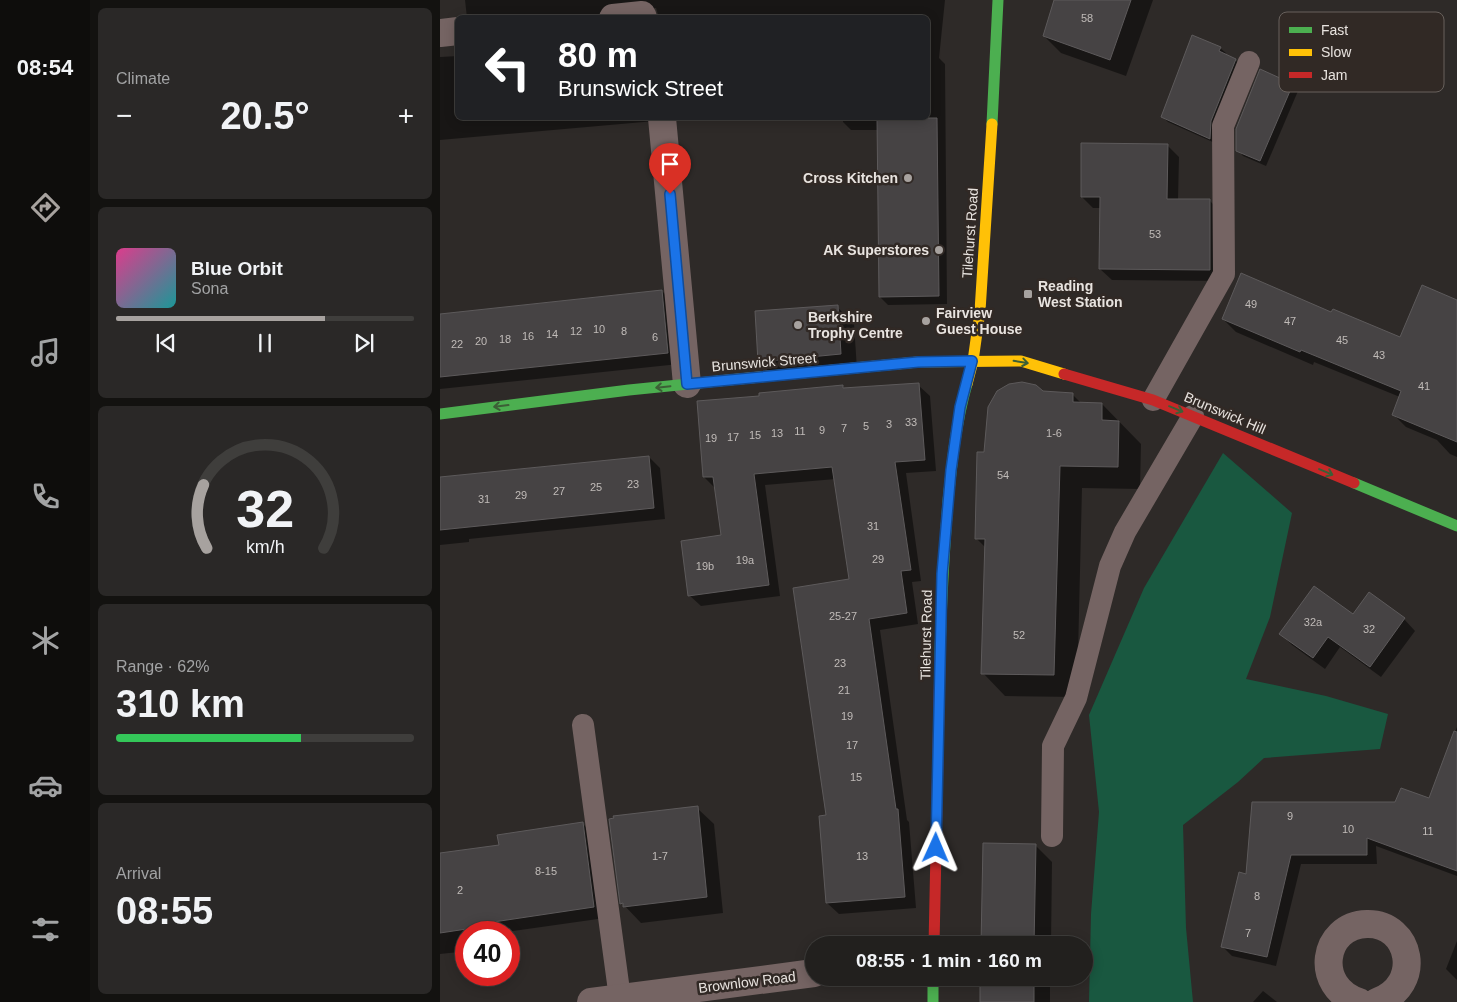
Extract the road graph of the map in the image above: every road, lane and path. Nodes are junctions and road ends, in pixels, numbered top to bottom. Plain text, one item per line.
1 (998, 0) edge
2 (641, 11) edge
3 (625, 15) edge
4 (455, 31) edge
5 (440, 33) edge
6 (1249, 62) dead end
7 (662, 120) edge
8 (972, 361) junction
9 (687, 384) junction
10 (1153, 400) junction
11 (440, 414) edge
12 (1193, 416) junction
13 (1457, 526) edge
14 (583, 725) dead end
15 (1052, 836) dead end
16 (934, 936) edge
17 (805, 975) edge
18 (933, 986) edge
19 (620, 998) junction
20 (1393, 998) edge
21 (591, 1002) edge
22 (933, 1002) edge
23 (1359, 1002) edge

1 - 8 street, Tilehurst Road
2 - 3 street
4 - 5 street
6 - 10 lane
7 - 9 street
8 - 9 street, Brunswick Street
8 -> 10 street, Brunswick Hill
8 - 16 street, Tilehurst Road
9 -> 11 street, Brunswick Street
10 -> 12 street, Brunswick Hill
12 -> 13 street, Brunswick Hill
12 - 15 lane
14 - 19 lane
17 - 19 street, Brownlow Road
18 - 22 street
19 - 21 street, Brownlow Road
20 - 23 street

